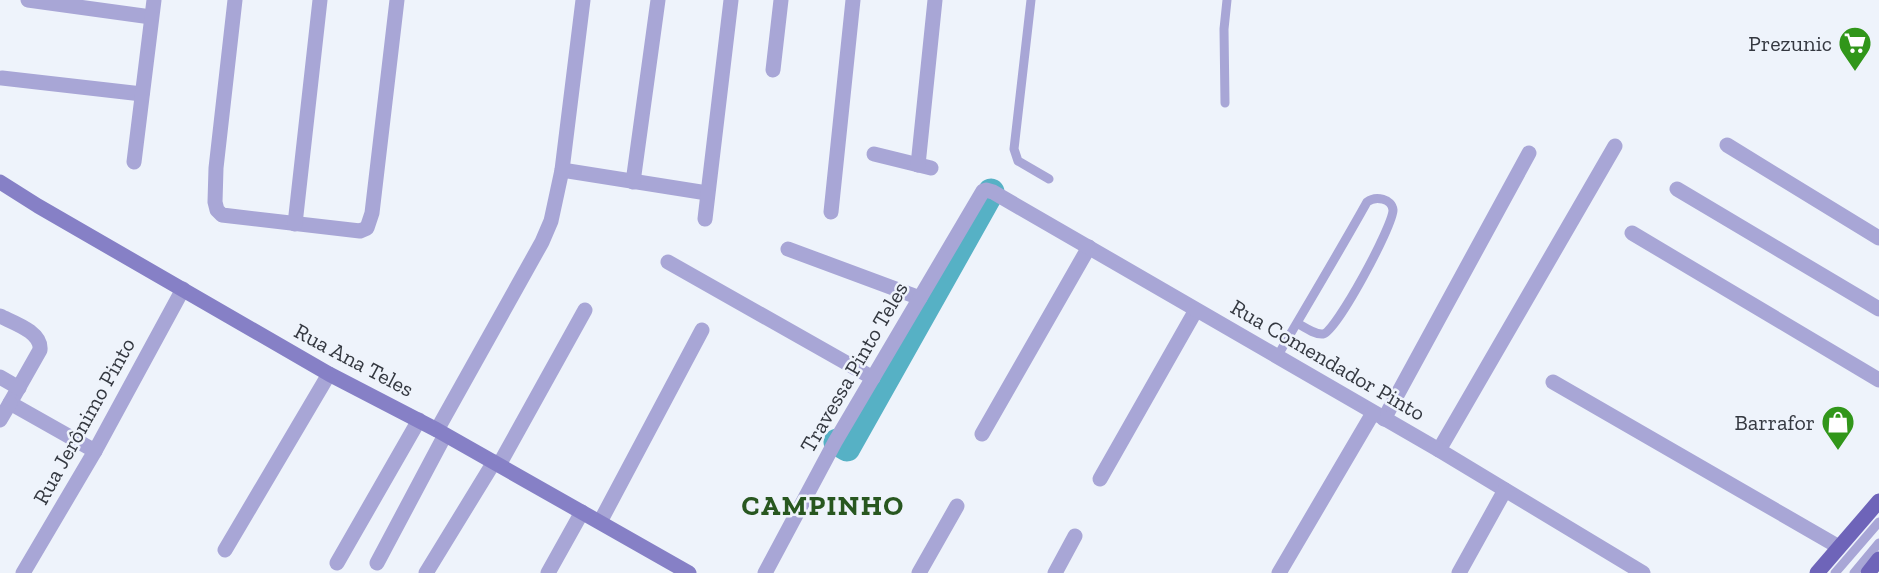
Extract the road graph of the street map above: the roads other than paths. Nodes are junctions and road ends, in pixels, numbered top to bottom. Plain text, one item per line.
1 (28, 0) edge
2 (154, 0) edge
3 (235, 0) edge
4 (320, 0) edge
5 (397, 0) edge
6 (583, 0) edge
7 (658, 0) edge
8 (731, 0) edge
9 (781, 0) edge
10 (853, 0) edge
11 (935, 0) edge
12 (1031, 0) edge
13 (1227, 0) edge
14 (151, 17) junction
15 (773, 70) dead end
16 (2, 78) dead end
17 (142, 94) junction
18 (1225, 103) dead end
19 (1727, 145) dead end
20 (1615, 146) dead end
21 (1528, 153) dead end
22 (874, 154) dead end
23 (134, 162) dead end
24 (562, 170) junction
25 (1049, 179) dead end
26 (0, 182) edge
27 (633, 182) junction
28 (1677, 189) dead end
29 (988, 190) joint
30 (707, 194) junction
31 (831, 212) dead end
32 (705, 219) dead end
33 (295, 224) junction
34 (1632, 233) dead end
35 (1879, 238) edge
36 (1089, 247) junction
37 (788, 249) dead end
38 (668, 262) dead end
39 (183, 290) junction
40 (920, 298) junction
41 (1879, 309) edge
42 (585, 310) dead end
43 (1196, 310) junction
44 (0, 316) edge
45 (1297, 323) junction
46 (702, 330) dead end
47 (1277, 357) junction
48 (329, 374) junction
49 (0, 378) edge
50 (873, 378) junction
51 (1879, 380) edge
52 (1553, 382) dead end
53 (19, 388) junction
54 (10, 403) junction
55 (1379, 416) junction
56 (0, 420) edge
57 (419, 420) junction
58 (441, 432) junction
59 (982, 434) dead end
60 (1439, 450) junction
61 (95, 451) junction
62 (497, 463) junction
63 (1100, 479) dead end
64 (1505, 490) junction
65 (1879, 501) edge
66 (957, 506) dead end
67 (582, 512) junction
68 (600, 522) junction
69 (1879, 522) edge
70 (1075, 536) dead end
71 (1879, 543) edge
72 (1839, 547) junction
73 (225, 550) dead end
74 (337, 563) dead end
75 (377, 563) dead end
76 (23, 573) edge
77 (426, 573) edge
78 (548, 573) edge
79 (689, 573) edge
80 (765, 573) edge
81 (919, 573) edge
82 (1055, 573) edge
83 (1279, 573) edge
84 (1459, 573) edge
85 (1643, 573) edge
86 (1817, 573) edge
87 (1834, 573) edge
88 (1854, 573) edge

1 - 14 street
2 - 14 street
3 - 33 street
4 - 33 street
5 - 33 street
6 - 24 street
7 - 27 street
8 - 30 street
9 - 15 street
10 - 31 street
11 - 22 street
12 - 25 lane
13 - 18 lane
14 - 17 street
16 - 17 street
17 - 23 street
19 - 35 street
20 - 60 street
21 - 55 street
24 - 27 street
24 - 58 street
26 - 39 street, Rua Ana Teles
27 - 30 street
28 - 41 street
29 - 36 street, Rua Comendador Pinto
29 - 40 street, Travessa Pinto Teles
30 - 32 street
34 - 51 street
36 - 43 street, Rua Comendador Pinto
36 - 59 street
37 - 40 street
38 - 50 street
39 - 48 street, Rua Ana Teles
39 - 61 street, Rua Jerônimo Pinto
40 - 50 street, Travessa Pinto Teles
42 - 62 street
43 - 47 street, Rua Comendador Pinto
43 - 63 street
44 - 53 street
45 - 45 lane
45 - 47 lane
46 - 68 street
47 - 55 street, Rua Comendador Pinto
48 - 57 street, Rua Ana Teles
48 - 73 street
49 - 53 street
50 - 80 street, Travessa Pinto Teles
52 - 72 street
53 - 54 street
54 - 56 street
54 - 61 street
55 - 60 street, Rua Comendador Pinto
55 - 83 street
57 - 58 street, Rua Ana Teles
57 - 74 street
58 - 62 street, Rua Ana Teles
58 - 75 street
60 - 64 street, Rua Comendador Pinto
61 - 76 street, Rua Jerônimo Pinto
62 - 67 street, Rua Ana Teles
62 - 77 street
64 - 84 street
64 - 85 street, Rua Comendador Pinto
65 - 72 main road
66 - 81 street
67 - 68 street, Rua Ana Teles
67 - 78 street
68 - 79 street, Rua Ana Teles
69 - 87 lane
70 - 82 street
71 - 88 lane
72 - 86 main road

